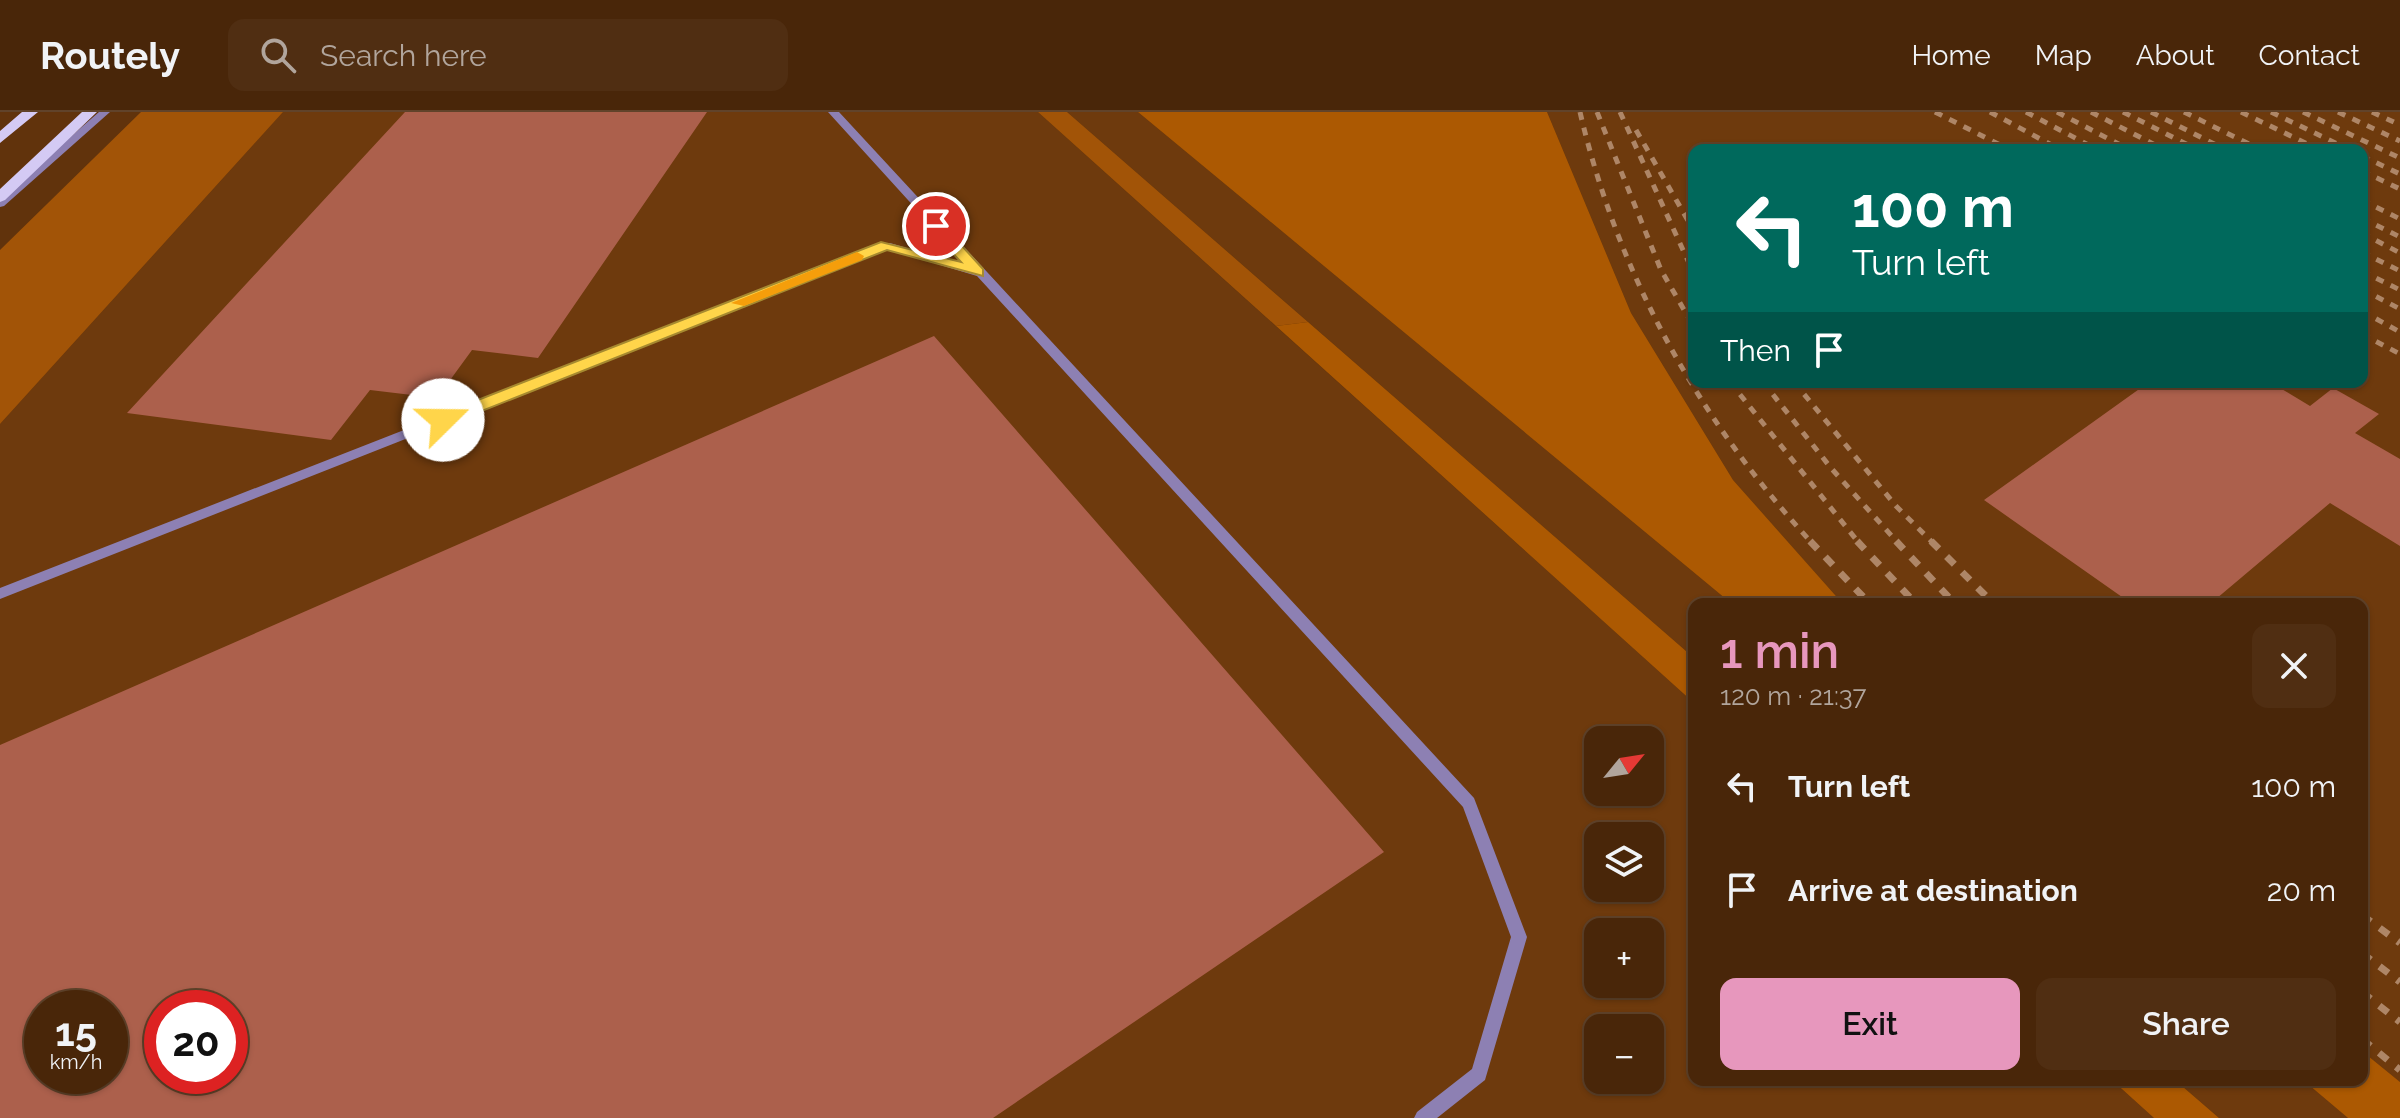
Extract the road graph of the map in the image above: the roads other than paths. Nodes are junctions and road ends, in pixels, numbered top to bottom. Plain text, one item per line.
1 (31, 112) edge
2 (90, 112) edge
3 (105, 112) edge
4 (833, 112) edge
5 (0, 139) edge
6 (0, 197) edge
7 (0, 204) edge
8 (978, 272) junction
9 (0, 594) edge
10 (1423, 1118) edge

1 - 5 main road
2 - 6 main road
3 - 7 lane
4 - 8 lane
8 - 9 lane
8 - 10 lane

